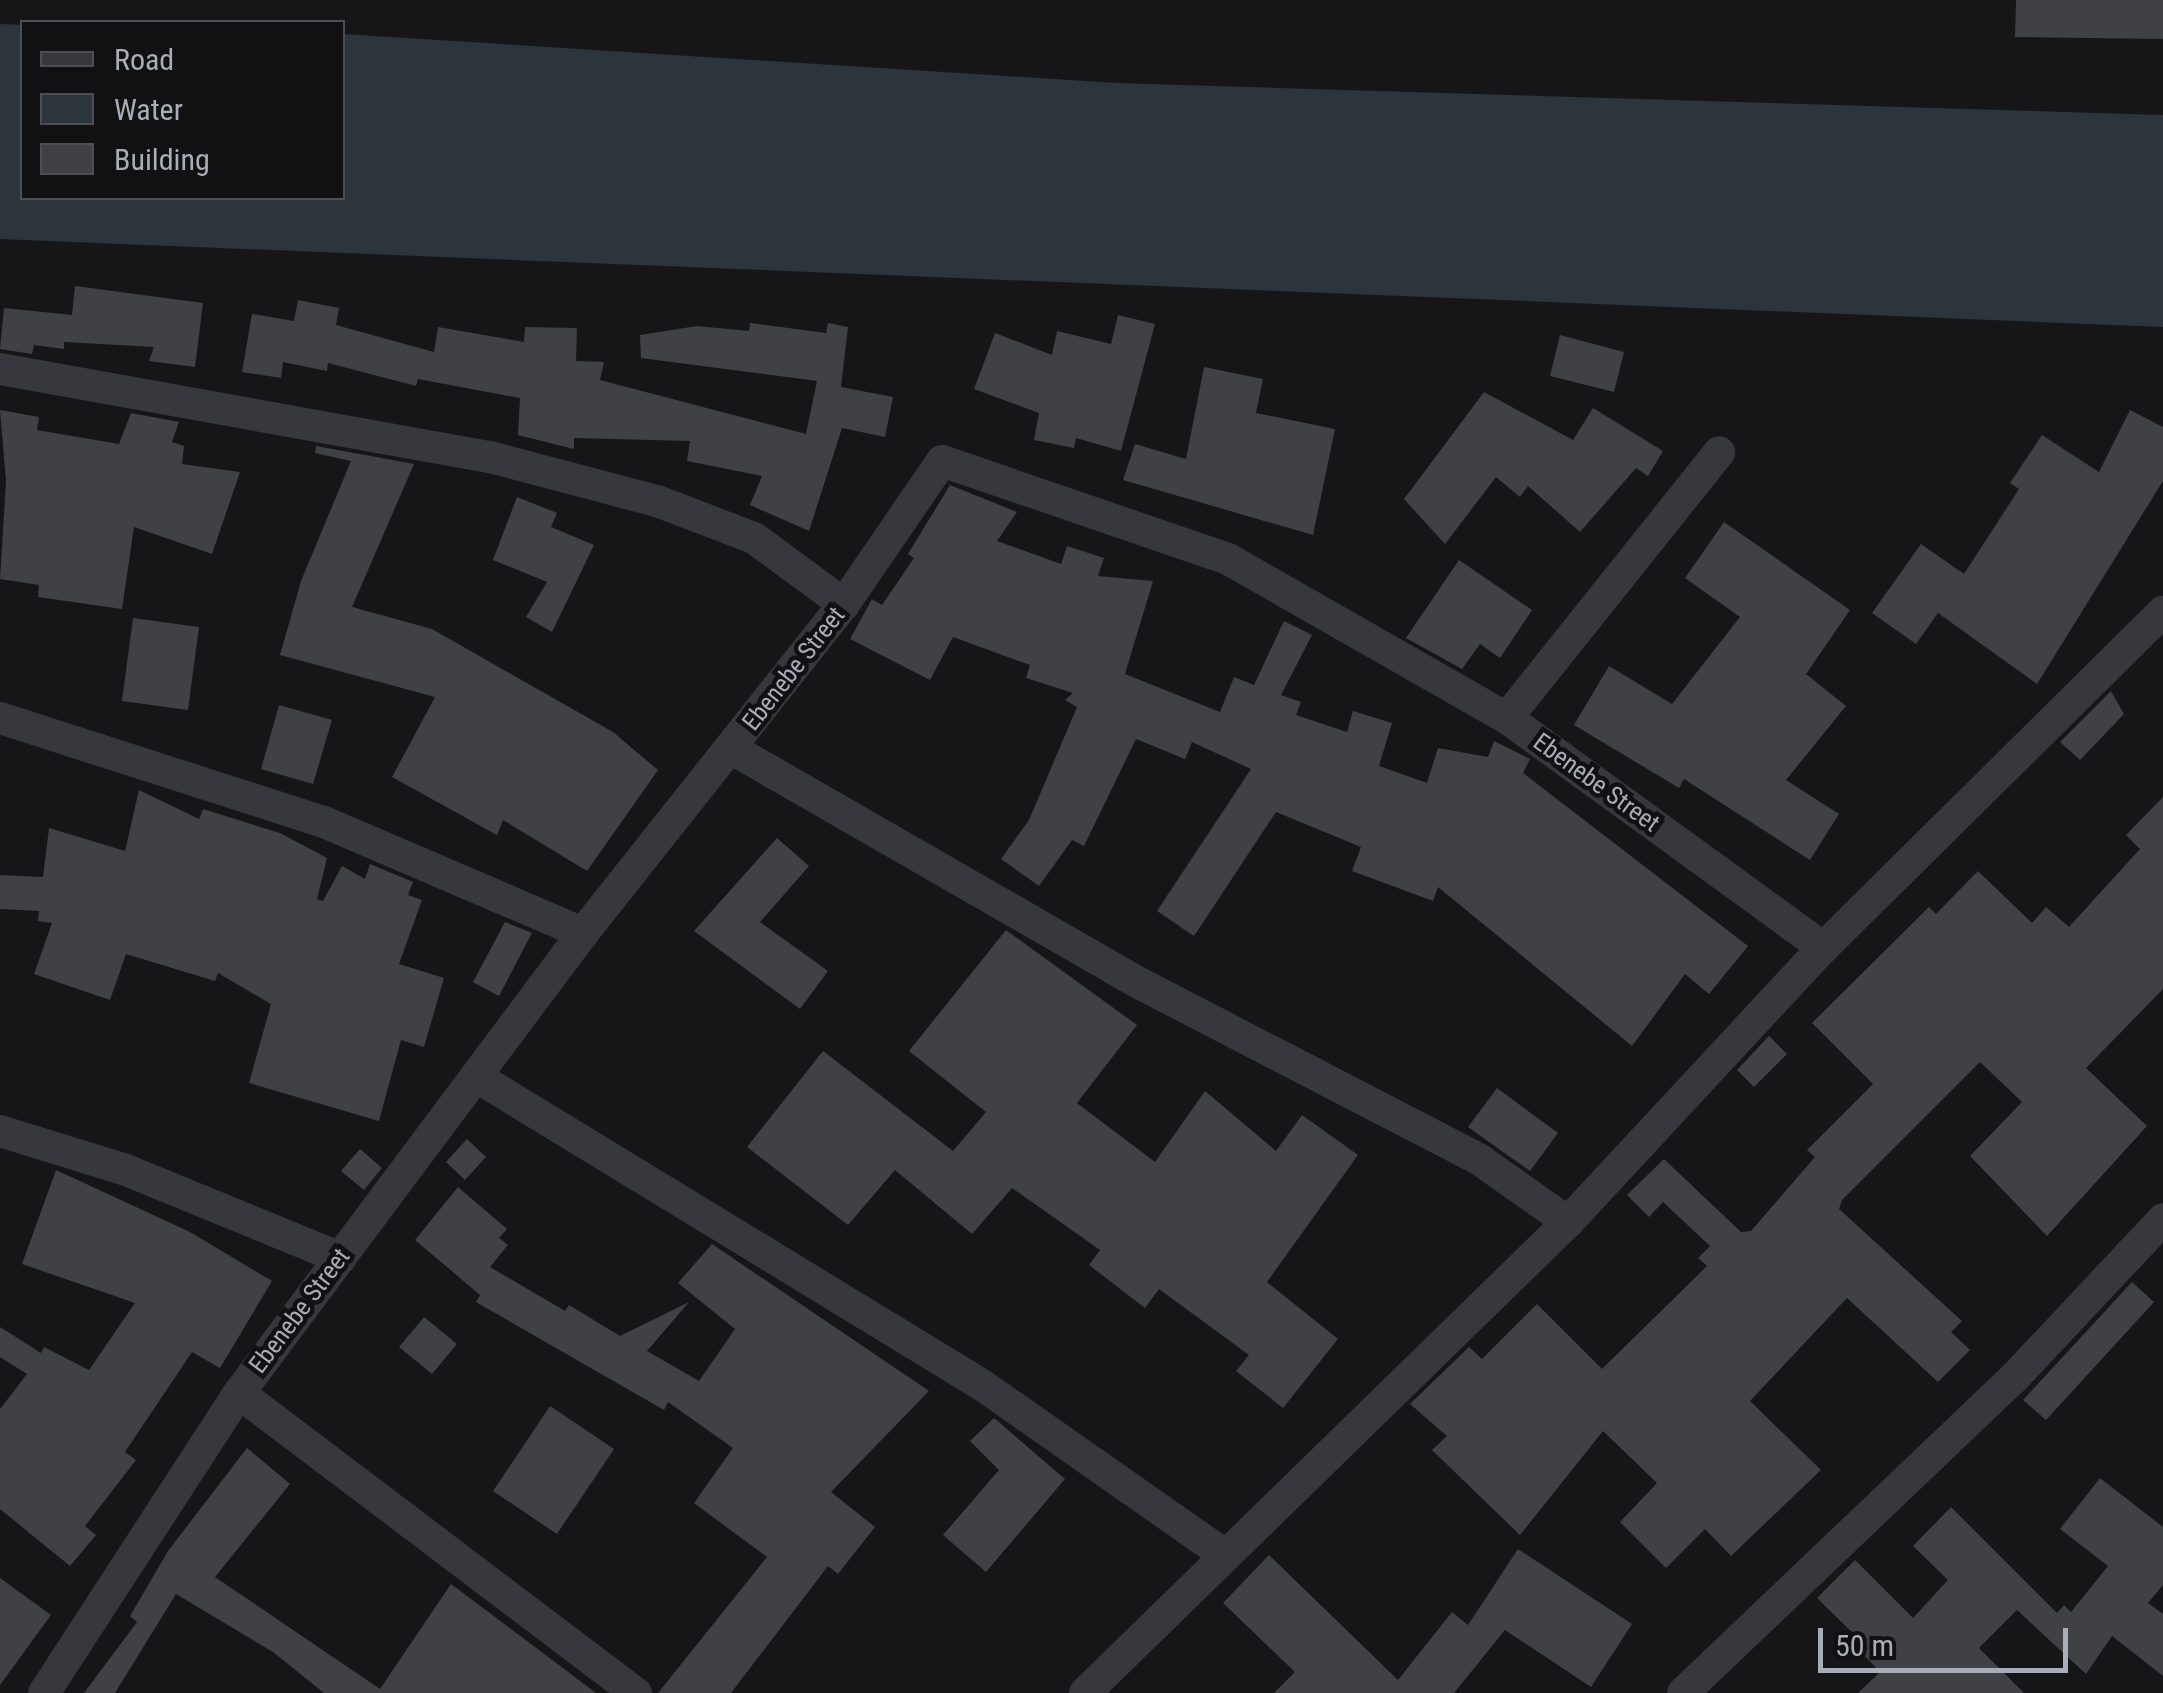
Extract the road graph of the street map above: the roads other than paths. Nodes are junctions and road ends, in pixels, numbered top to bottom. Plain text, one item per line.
1 (0, 369) edge
2 (1718, 452) dead end
3 (844, 604) junction
4 (2163, 612) edge
5 (0, 718) edge
6 (1507, 718) junction
7 (732, 749) junction
8 (583, 933) junction
9 (1823, 948) junction
10 (477, 1077) junction
11 (0, 1131) edge
12 (2163, 1219) edge
13 (1568, 1222) junction
14 (340, 1258) junction
15 (239, 1393) junction
16 (1225, 1556) junction
17 (44, 1693) edge
18 (636, 1693) edge
19 (1085, 1693) edge
20 (1683, 1693) edge

1 - 3 street
2 - 6 street
3 - 6 street, Ebenebe Street
3 - 7 street, Ebenebe Street
4 - 9 street
5 - 8 street
6 - 9 street, Ebenebe Street
7 - 8 street, Ebenebe Street
7 - 13 street
8 - 10 street, Ebenebe Street
9 - 13 street
10 - 14 street, Ebenebe Street
10 - 16 street
11 - 14 street
12 - 20 street
13 - 16 street
14 - 15 street, Ebenebe Street
15 - 17 street, Ebenebe Street
15 - 18 street
16 - 19 street

